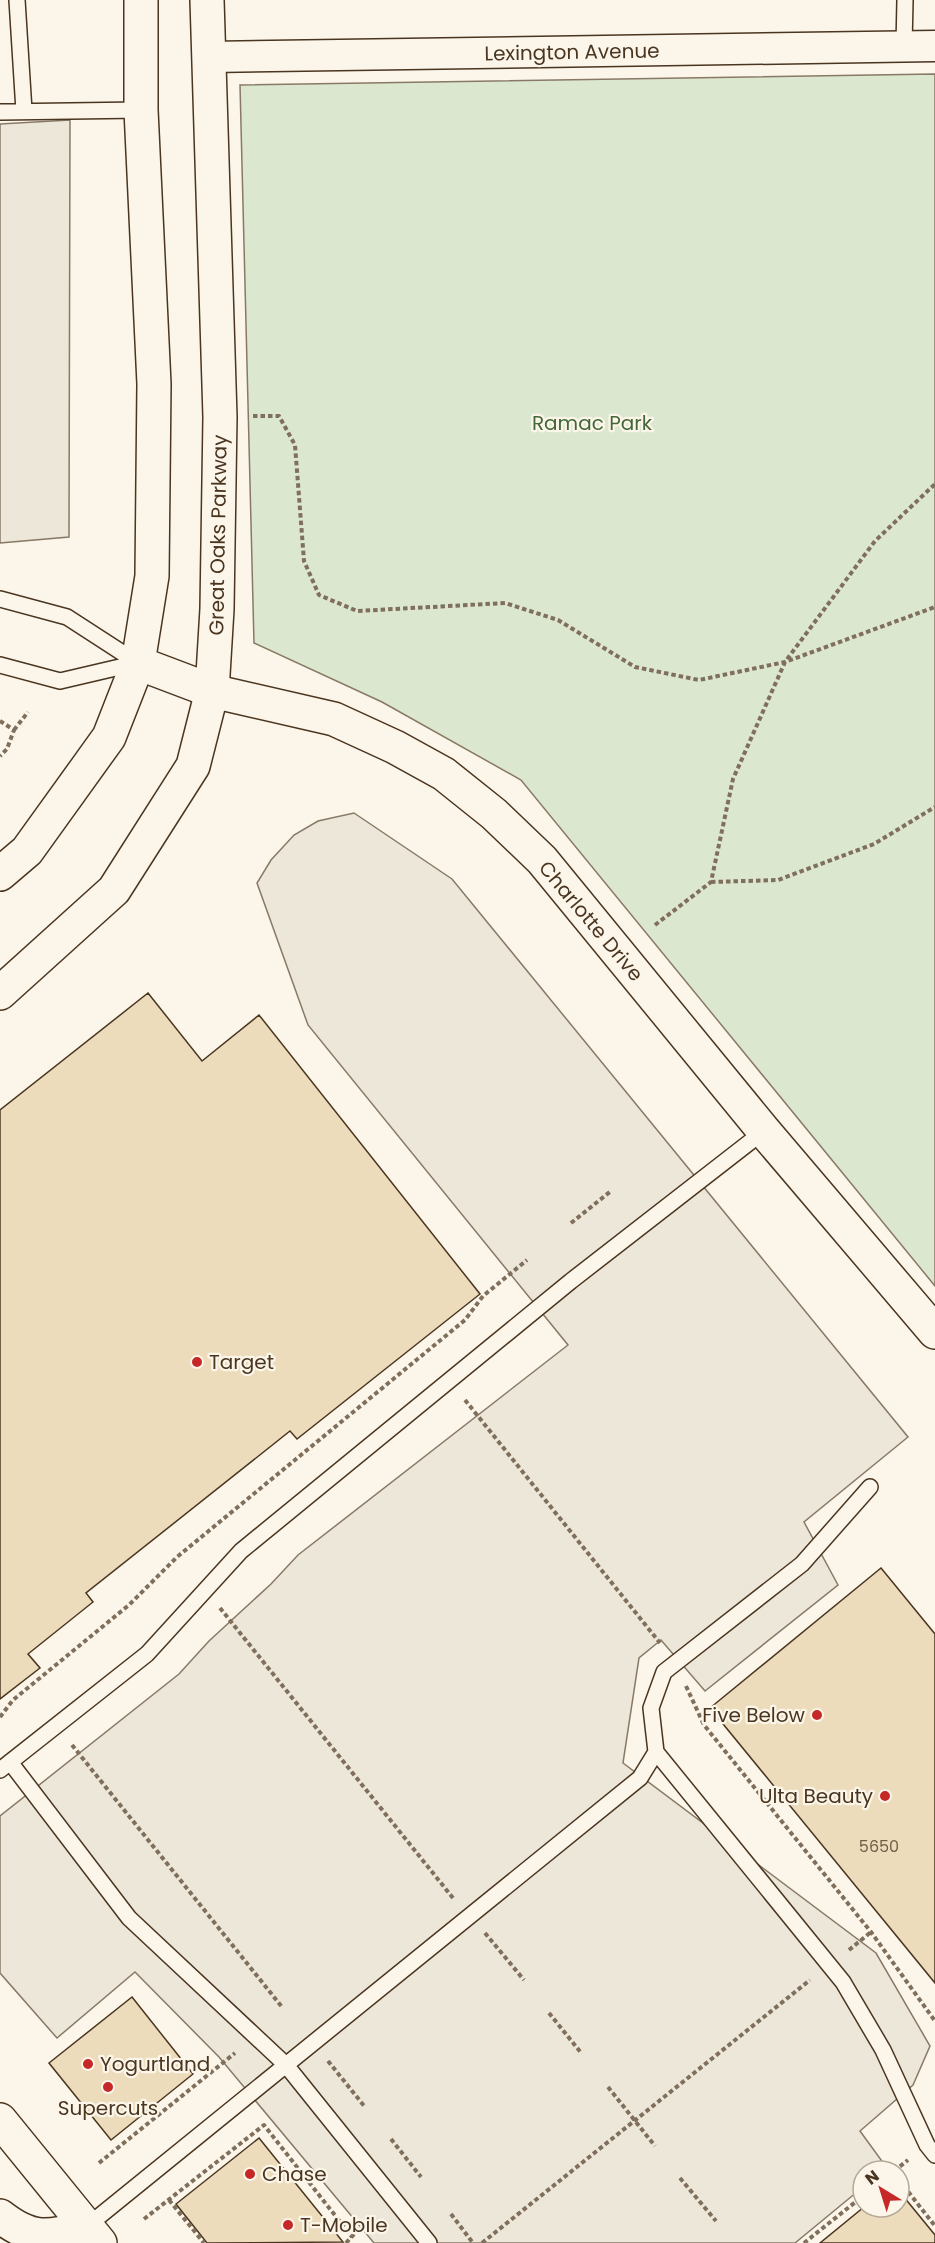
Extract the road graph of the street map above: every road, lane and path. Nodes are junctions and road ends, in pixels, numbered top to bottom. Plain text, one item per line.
1 (16, 0) edge
2 (141, 0) edge
3 (207, 0) edge
4 (905, 0) edge
5 (904, 46) junction
6 (935, 46) edge
7 (210, 57) junction
8 (141, 110) junction
9 (24, 111) junction
10 (0, 112) edge
11 (220, 417) junction
12 (935, 484) edge
13 (0, 599) edge
14 (935, 607) edge
15 (785, 662) junction
16 (138, 663) junction
17 (0, 665) edge
18 (212, 691) junction
19 (28, 712) dead end
20 (0, 721) edge
21 (14, 730) junction
22 (0, 756) edge
23 (935, 807) edge
24 (0, 873) edge
25 (711, 882) junction
26 (655, 925) dead end
27 (0, 993) edge
28 (764, 1131) junction
29 (611, 1191) dead end
30 (571, 1223) dead end
31 (527, 1260) dead end
32 (935, 1332) edge
33 (465, 1400) dead end
34 (870, 1487) dead end
35 (218, 1605) dead end
36 (660, 1644) dead end
37 (684, 1682) dead end
38 (0, 1717) edge
39 (67, 1739) dead end
40 (656, 1752) junction
41 (5, 1766) edge
42 (453, 1898) dead end
43 (481, 1927) dead end
44 (871, 1932) junction
45 (841, 1956) dead end
46 (524, 1980) dead end
47 (810, 1980) dead end
48 (282, 2007) dead end
49 (549, 2013) dead end
50 (935, 2022) edge
51 (235, 2054) dead end
52 (582, 2054) dead end
53 (323, 2055) dead end
54 (286, 2065) junction
55 (608, 2086) dead end
56 (365, 2107) dead end
57 (0, 2120) edge
58 (635, 2121) junction
59 (391, 2139) dead end
60 (656, 2146) dead end
61 (935, 2155) edge
62 (99, 2163) dead end
63 (421, 2177) dead end
64 (680, 2178) dead end
65 (911, 2195) edge
66 (169, 2200) junction
67 (851, 2206) edge
68 (451, 2214) dead end
69 (0, 2216) edge
70 (144, 2219) dead end
71 (366, 2221) dead end
72 (716, 2221) dead end
73 (935, 2226) edge
74 (93, 2235) edge
75 (352, 2236) junction
76 (204, 2243) edge
77 (346, 2243) edge
78 (429, 2243) edge
79 (473, 2243) edge
80 (482, 2243) edge
81 (804, 2243) edge

1 - 9 lane
2 - 8 main road
3 - 7 main road, Great Oaks Parkway
4 - 5 lane
5 - 6 street, Lexington Avenue
5 - 7 street, Lexington Avenue
7 - 11 main road, Great Oaks Parkway
8 - 9 lane
8 - 16 main road
9 - 10 lane
11 - 15 path
11 - 18 main road, Great Oaks Parkway
12 - 15 path
13 - 16 lane
14 - 15 path
15 - 25 path
16 - 17 lane
16 - 18 main road, Charlotte Drive
16 - 24 main road
18 - 27 main road, Great Oaks Parkway
18 - 28 main road, Charlotte Drive
19 - 21 path
20 - 21 path
21 - 22 path
23 - 25 path
25 - 26 path
28 - 32 main road, Charlotte Drive
28 - 41 lane
29 - 30 path
31 - 38 path
33 - 36 path
34 - 40 lane
35 - 42 path
37 - 44 path
39 - 48 path
40 - 54 lane
40 - 61 lane
41 - 54 lane
43 - 46 path
44 - 45 path
44 - 50 path
47 - 58 path
49 - 52 path
51 - 62 path
53 - 56 path
54 - 74 lane
54 - 78 lane
55 - 58 path
57 - 74 main road
58 - 60 path
58 - 80 path
59 - 63 path
64 - 72 path
65 - 73 path
66 - 70 path
66 - 75 path
66 - 76 path
67 - 81 path
68 - 79 path
69 - 74 main road
71 - 75 path
75 - 77 path

